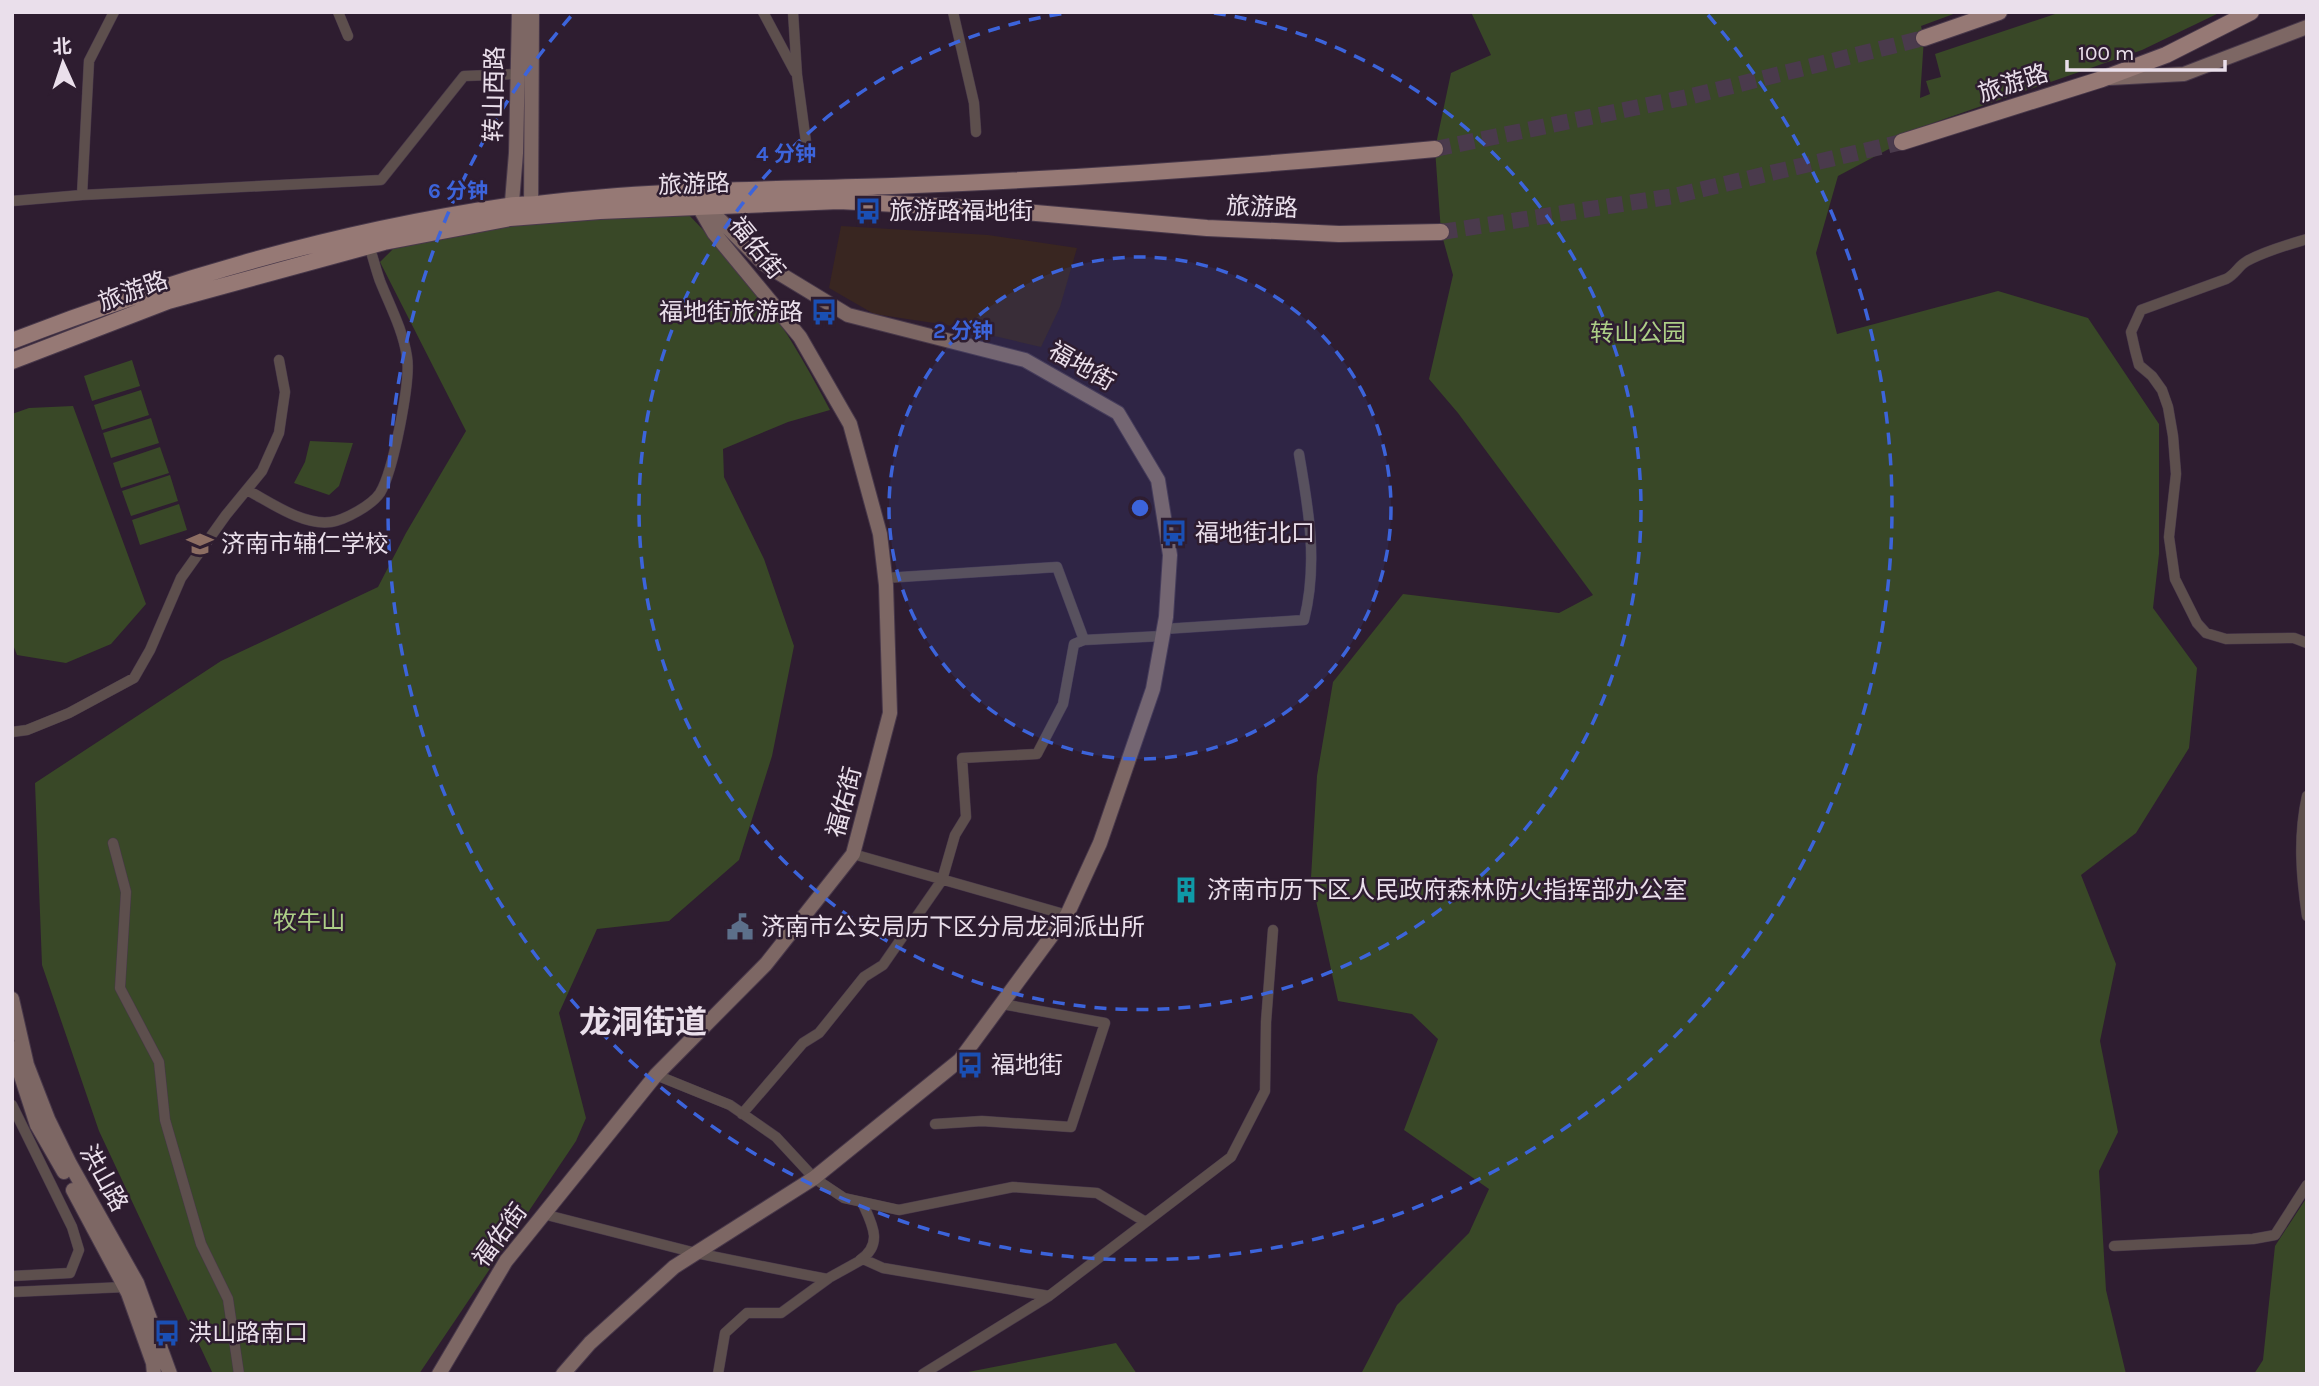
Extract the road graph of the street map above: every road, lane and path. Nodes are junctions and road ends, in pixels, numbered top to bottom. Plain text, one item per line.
1 (114, 12) edge
2 (338, 12) edge
3 (519, 12) edge
4 (532, 12) edge
5 (763, 12) edge
6 (793, 12) edge
7 (953, 12) edge
8 (1999, 12) edge
9 (2251, 12) edge
10 (2307, 27) edge
11 (348, 36) dead end
12 (1924, 38) tunnel mouth
13 (517, 75) junction
14 (797, 75) junction
15 (2102, 79) junction
16 (976, 132) dead end
17 (806, 142) dead end
18 (1902, 142) tunnel mouth
19 (1435, 149) tunnel mouth
20 (82, 195) junction
21 (12, 201) edge
22 (699, 202) junction
23 (511, 211) junction
24 (530, 211) junction
25 (1441, 232) tunnel mouth
26 (2307, 239) edge
27 (369, 246) junction
28 (12, 341) edge
29 (279, 360) dead end
30 (12, 361) edge
31 (1299, 454) dead end
32 (247, 490) junction
33 (885, 578) junction
34 (1163, 632) junction
35 (1084, 640) junction
36 (2306, 642) edge
37 (12, 732) edge
38 (2307, 796) edge
39 (113, 843) dead end
40 (853, 854) junction
41 (942, 880) junction
42 (1067, 915) junction
43 (2307, 916) edge
44 (1273, 930) dead end
45 (12, 999) edge
46 (1002, 1003) junction
47 (12, 1048) edge
48 (656, 1075) junction
49 (12, 1105) edge
50 (742, 1114) junction
51 (935, 1124) dead end
52 (814, 1178) junction
53 (2307, 1185) edge
54 (862, 1202) junction
55 (543, 1214) junction
56 (1144, 1222) junction
57 (2114, 1246) dead end
58 (696, 1253) junction
59 (863, 1259) junction
60 (12, 1276) edge
61 (827, 1279) junction
62 (125, 1287) junction
63 (12, 1292) edge
64 (1049, 1296) junction
65 (154, 1374) edge
66 (170, 1374) edge
67 (239, 1374) edge
68 (439, 1374) edge
69 (563, 1374) edge
70 (718, 1374) edge
71 (923, 1374) edge

1 - 20 street
2 - 11 street
3 - 13 street, 转山西路
4 - 24 street, 转山西路
5 - 14 street
6 - 14 street
7 - 16 street
8 - 12 main road
9 - 15 main road, 旅游路
10 - 15 street
13 - 20 street
13 - 23 street, 转山西路
14 - 17 street
15 - 18 main road, 旅游路
19 - 22 main road, 旅游路
20 - 21 street
22 - 24 main road, 旅游路
22 - 25 main road, 旅游路
22 - 33 street, 福佑街
22 - 34 street, 福地街
23 - 24 main road, 旅游路
23 - 27 main road, 旅游路
23 - 28 main road, 旅游路
26 - 36 street
27 - 30 main road, 旅游路
27 - 32 street
29 - 32 street
31 - 34 street
32 - 37 street
33 - 35 street
33 - 40 street, 福佑街
34 - 35 street
34 - 42 street, 福地街
35 - 41 street
38 - 43 street
39 - 67 street
40 - 41 street
40 - 48 street, 福佑街
41 - 42 street
41 - 50 street
42 - 46 street, 福地街
44 - 56 street
45 - 66 street, 洪山路
46 - 51 street
46 - 52 street, 福地街
47 - 62 street, 洪山路
48 - 50 street
48 - 55 street, 福佑街
49 - 60 street
50 - 52 street
52 - 54 street
52 - 58 street, 福地街
53 - 57 street
54 - 56 street
54 - 59 street
55 - 58 street
55 - 68 street, 福佑街
56 - 64 street
58 - 61 street
58 - 69 street, 福地街
59 - 61 street
59 - 64 street
61 - 70 street
62 - 63 street
62 - 65 street, 洪山路
64 - 71 street

